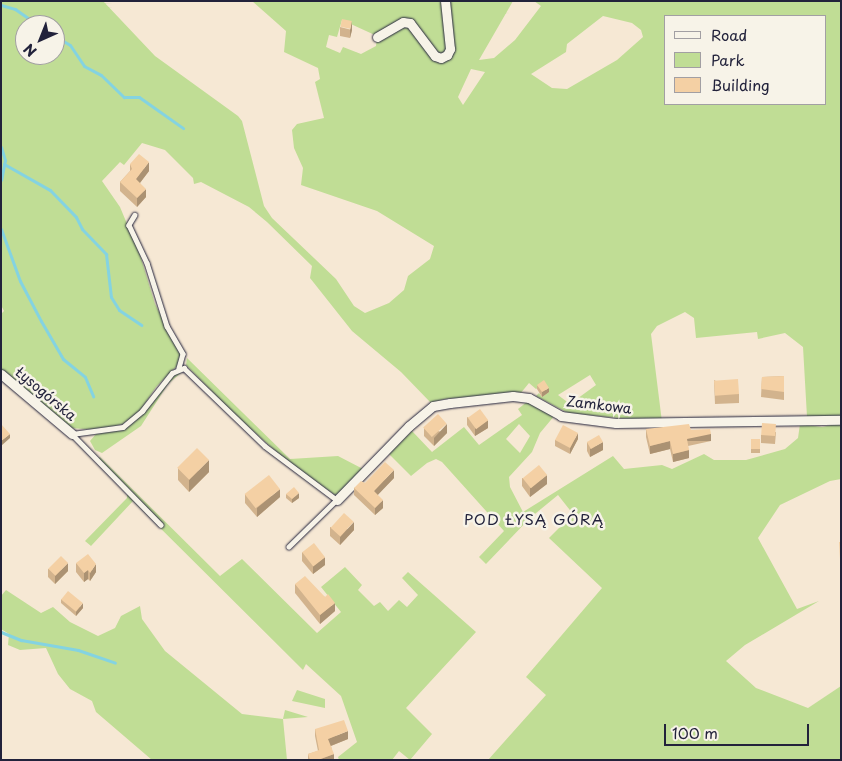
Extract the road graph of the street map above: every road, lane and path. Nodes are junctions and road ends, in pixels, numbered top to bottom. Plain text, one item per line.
1 (445, 1) edge
2 (377, 37) dead end
3 (135, 214) dead end
4 (179, 368) junction
5 (1, 374) edge
6 (841, 420) edge
7 (72, 434) junction
8 (337, 500) junction
9 (161, 525) dead end
10 (289, 547) dead end

1 - 2 street
3 - 4 lane
4 - 7 lane
4 - 8 lane
5 - 7 street, Łysogórska
6 - 8 street, Zamkowa
7 - 9 lane
8 - 10 lane

